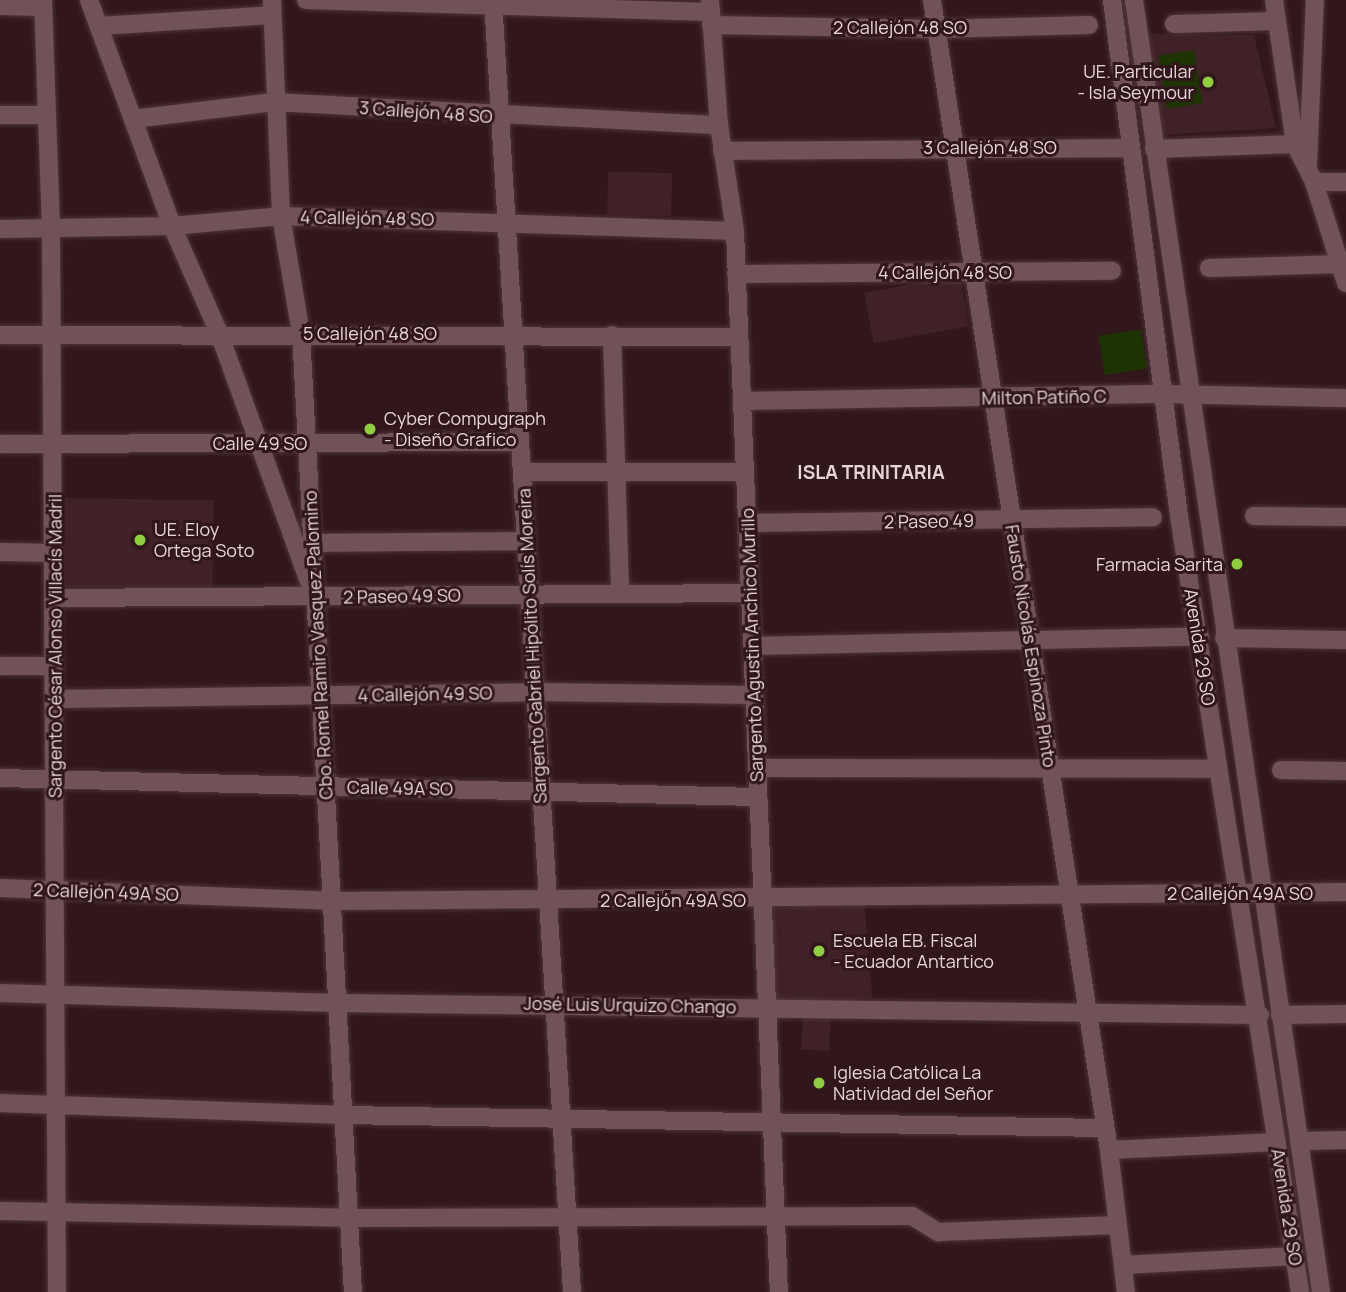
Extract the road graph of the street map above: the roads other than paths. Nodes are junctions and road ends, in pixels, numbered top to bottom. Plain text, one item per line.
1 (89, 0) edge
2 (306, 0) edge
3 (932, 0) edge
4 (1112, 0) edge
5 (1134, 0) edge
6 (1274, 0) edge
7 (1315, 0) edge
8 (493, 3) edge
9 (43, 4) edge
10 (0, 6) edge
11 (272, 8) edge
12 (711, 12) edge
13 (1277, 21) junction
14 (1174, 24) dead end
15 (1089, 25) dead end
16 (99, 26) junction
17 (936, 29) junction
18 (274, 102) junction
19 (0, 115) edge
20 (46, 115) junction
21 (500, 116) junction
22 (134, 119) junction
23 (719, 125) junction
24 (1295, 144) junction
25 (954, 146) junction
26 (1131, 148) junction
27 (1154, 149) junction
28 (722, 151) junction
29 (1311, 173) junction
30 (1346, 182) edge
31 (281, 216) junction
32 (507, 221) junction
33 (172, 226) junction
34 (0, 229) edge
35 (51, 230) junction
36 (734, 231) junction
37 (1341, 264) junction
38 (1209, 268) dead end
39 (1112, 271) dead end
40 (974, 272) junction
41 (736, 274) junction
42 (1346, 283) edge
43 (219, 333) junction
44 (301, 333) junction
45 (513, 333) junction
46 (0, 335) edge
47 (612, 335) junction
48 (52, 336) junction
49 (739, 337) junction
50 (1164, 394) junction
51 (1188, 395) junction
52 (993, 398) junction
53 (1346, 398) edge
54 (742, 401) junction
55 (256, 442) junction
56 (520, 442) junction
57 (307, 443) junction
58 (0, 444) edge
59 (53, 445) junction
60 (522, 472) junction
61 (745, 472) junction
62 (616, 473) junction
63 (1254, 516) dead end
64 (1153, 517) dead end
65 (1346, 517) edge
66 (1012, 520) junction
67 (747, 523) junction
68 (526, 541) junction
69 (312, 543) junction
70 (0, 552) edge
71 (54, 553) junction
72 (529, 593) junction
73 (750, 593) junction
74 (620, 594) junction
75 (55, 598) junction
76 (315, 598) junction
77 (1200, 637) junction
78 (1030, 638) junction
79 (1224, 638) junction
80 (1346, 640) edge
81 (752, 646) junction
82 (0, 666) edge
83 (55, 666) junction
84 (535, 692) junction
85 (754, 695) junction
86 (320, 696) junction
87 (55, 699) junction
88 (757, 768) junction
89 (1050, 768) junction
90 (1217, 768) junction
91 (1281, 770) dead end
92 (1346, 771) edge
93 (0, 778) edge
94 (55, 779) junction
95 (325, 788) junction
96 (541, 790) junction
97 (758, 797) junction
98 (0, 888) edge
99 (57, 889) junction
100 (1346, 892) edge
101 (1239, 893) junction
102 (1262, 893) junction
103 (1069, 895) junction
104 (762, 899) junction
105 (548, 900) junction
106 (331, 901) junction
107 (0, 992) edge
108 (56, 994) junction
109 (337, 1003) junction
110 (554, 1003) junction
111 (767, 1008) junction
112 (1087, 1012) junction
113 (1346, 1014) edge
114 (1260, 1015) junction
115 (1280, 1015) junction
116 (0, 1103) edge
117 (57, 1103) junction
118 (343, 1115) junction
119 (560, 1117) junction
120 (772, 1122) junction
121 (1105, 1128) junction
122 (1346, 1140) edge
123 (1277, 1142) junction
124 (1299, 1142) junction
125 (1109, 1150) junction
126 (0, 1211) edge
127 (58, 1212) junction
128 (349, 1219) junction
129 (567, 1219) junction
130 (776, 1219) junction
131 (1118, 1225) junction
132 (1295, 1256) junction
133 (1123, 1265) junction
134 (57, 1292) edge
135 (353, 1292) edge
136 (572, 1292) edge
137 (779, 1292) edge
138 (1126, 1292) edge
139 (1300, 1292) edge
140 (1321, 1292) edge

1 - 16 street
2 - 8 street, 2 Callejón 48 SO
3 - 17 street, Fausto Nicolás Espinoza Pinto
4 - 26 street, Avenida 29 SO
5 - 27 street, Avenida 29 SO
6 - 13 street
7 - 29 street
8 - 12 street, 2 Callejón 48 SO
8 - 21 street, Sargento Gabriel Hipólito Solís Moreira
9 - 10 street
9 - 20 street, Sargento César Alonso Villacís Madril
11 - 16 street
11 - 18 street, Cbo. Romel Ramiro Vasquez Palomino
12 - 17 street, 2 Callejón 48 SO
12 - 23 street, Sargento Agustin Anchico Murillo
13 - 14 street
13 - 24 street
15 - 17 street, 2 Callejón 48 SO
16 - 22 street
17 - 25 street, Fausto Nicolás Espinoza Pinto
18 - 21 street, 3 Callejón 48 SO
18 - 22 street, 3 Callejón 48 SO
18 - 31 street, Cbo. Romel Ramiro Vasquez Palomino
19 - 20 street
20 - 35 street, Sargento César Alonso Villacís Madril
21 - 23 street, 3 Callejón 48 SO
21 - 32 street, Sargento Gabriel Hipólito Solís Moreira
22 - 33 street
23 - 28 street, Sargento Agustin Anchico Murillo
24 - 27 street
24 - 29 street
25 - 26 street, 3 Callejón 48 SO
25 - 28 street, 3 Callejón 48 SO
25 - 40 street, Fausto Nicolás Espinoza Pinto
26 - 50 street, Avenida 29 SO
27 - 51 street, Avenida 29 SO
28 - 36 street, Sargento Agustin Anchico Murillo
29 - 30 street
29 - 37 street
31 - 32 street, 4 Callejón 48 SO
31 - 33 street, 4 Callejón 48 SO
31 - 44 street, Cbo. Romel Ramiro Vasquez Palomino
32 - 36 street, 4 Callejón 48 SO
32 - 45 street, Sargento Gabriel Hipólito Solís Moreira
33 - 35 street, 4 Callejón 48 SO
33 - 43 street
34 - 35 street, 4 Callejón 48 SO
35 - 48 street, Sargento César Alonso Villacís Madril
36 - 41 street, Sargento Agustin Anchico Murillo
37 - 38 street
37 - 42 street
39 - 40 street, 4 Callejón 48 SO
40 - 41 street, 4 Callejón 48 SO
40 - 52 street, Fausto Nicolás Espinoza Pinto
41 - 49 street, Sargento Agustin Anchico Murillo
43 - 44 street, 5 Callejón 48 SO
43 - 48 street, 5 Callejón 48 SO
43 - 55 street
44 - 45 street, 5 Callejón 48 SO
44 - 57 street, Cbo. Romel Ramiro Vasquez Palomino
45 - 47 street, 5 Callejón 48 SO
45 - 56 street, Sargento Gabriel Hipólito Solís Moreira
46 - 48 street, 5 Callejón 48 SO
47 - 49 street, 5 Callejón 48 SO
47 - 62 street
48 - 59 street, Sargento César Alonso Villacís Madril
49 - 54 street, Sargento Agustin Anchico Murillo
50 - 51 street, Milton Patiño C
50 - 52 street, Milton Patiño C
50 - 77 street, Avenida 29 SO
51 - 53 street, Milton Patiño C
51 - 79 street, Avenida 29 SO
52 - 54 street, Milton Patiño C
52 - 66 street, Fausto Nicolás Espinoza Pinto
54 - 61 street, Sargento Agustin Anchico Murillo
55 - 57 street, Calle 49 SO
55 - 59 street, Calle 49 SO
55 - 76 street
56 - 57 street, Calle 49 SO
56 - 60 street, Sargento Gabriel Hipólito Solís Moreira
57 - 69 street, Cbo. Romel Ramiro Vasquez Palomino
58 - 59 street, Calle 49 SO
59 - 71 street, Sargento César Alonso Villacís Madril
60 - 62 street
60 - 68 street, Sargento Gabriel Hipólito Solís Moreira
61 - 62 street
61 - 67 street, Sargento Agustin Anchico Murillo
62 - 74 street
63 - 65 street
64 - 66 street, 2 Paseo 49
66 - 67 street, 2 Paseo 49
66 - 78 street, Fausto Nicolás Espinoza Pinto
67 - 73 street, Sargento Agustin Anchico Murillo
68 - 69 street
68 - 72 street, Sargento Gabriel Hipólito Solís Moreira
69 - 76 street, Cbo. Romel Ramiro Vasquez Palomino
70 - 71 street
71 - 75 street, Sargento César Alonso Villacís Madril
72 - 74 street, 2 Paseo 49 SO
72 - 76 street, 2 Paseo 49 SO
72 - 84 street, Sargento Gabriel Hipólito Solís Moreira
73 - 74 street, 2 Paseo 49 SO
73 - 81 street, Sargento Agustin Anchico Murillo
75 - 76 street, 2 Paseo 49 SO
75 - 83 street, Sargento César Alonso Villacís Madril
76 - 86 street, Cbo. Romel Ramiro Vasquez Palomino
77 - 78 street
77 - 90 street, Avenida 29 SO
78 - 81 street
78 - 89 street, Fausto Nicolás Espinoza Pinto
79 - 80 street
79 - 102 street, Avenida 29 SO
81 - 85 street, Sargento Agustin Anchico Murillo
82 - 83 street
83 - 87 street, Sargento César Alonso Villacís Madril
84 - 85 street, 4 Callejón 49 SO
84 - 86 street, 4 Callejón 49 SO
84 - 96 street, Sargento Gabriel Hipólito Solís Moreira
85 - 88 street, Sargento Agustin Anchico Murillo
86 - 87 street, 4 Callejón 49 SO
86 - 95 street, Cbo. Romel Ramiro Vasquez Palomino
87 - 94 street, Sargento César Alonso Villacís Madril
88 - 89 street
88 - 97 street, Sargento Agustin Anchico Murillo
89 - 90 street
89 - 103 street, Fausto Nicolás Espinoza Pinto
90 - 101 street, Avenida 29 SO
91 - 92 street
93 - 94 street, Calle 49A SO
94 - 95 street, Calle 49A SO
94 - 99 street, Sargento César Alonso Villacís Madril
95 - 96 street, Calle 49A SO
95 - 106 street, Cbo. Romel Ramiro Vasquez Palomino
96 - 97 street, Calle 49A SO
96 - 105 street, Sargento Gabriel Hipólito Solís Moreira
97 - 104 street, Sargento Agustin Anchico Murillo
98 - 99 street, 2 Callejón 49A SO
99 - 106 street, 2 Callejón 49A SO
99 - 108 street, Sargento César Alonso Villacís Madril
100 - 102 street, 2 Callejón 49A SO
101 - 102 street, 2 Callejón 49A SO
101 - 103 street, 2 Callejón 49A SO
101 - 114 street, Avenida 29 SO
102 - 115 street, Avenida 29 SO
103 - 104 street, 2 Callejón 49A SO
103 - 112 street, Fausto Nicolás Espinoza Pinto
104 - 105 street, 2 Callejón 49A SO
104 - 111 street, Sargento Agustin Anchico Murillo
105 - 106 street, 2 Callejón 49A SO
105 - 110 street, Sargento Gabriel Hipólito Solís Moreira
106 - 109 street, Cbo. Romel Ramiro Vasquez Palomino
107 - 108 street, José Luis Urquizo Chango
108 - 109 street, José Luis Urquizo Chango
108 - 117 street, Sargento César Alonso Villacís Madril
109 - 110 street, José Luis Urquizo Chango
109 - 118 street, Cbo. Romel Ramiro Vasquez Palomino
110 - 111 street, José Luis Urquizo Chango
110 - 119 street, Sargento Gabriel Hipólito Solís Moreira
111 - 112 street, José Luis Urquizo Chango
111 - 120 street, Sargento Agustin Anchico Murillo
112 - 114 street, José Luis Urquizo Chango
112 - 121 street, Fausto Nicolás Espinoza Pinto
113 - 115 street
114 - 123 street, Avenida 29 SO
115 - 124 street, Avenida 29 SO
116 - 117 street
117 - 118 street
117 - 127 street, Sargento César Alonso Villacís Madril
118 - 119 street
118 - 128 street, Cbo. Romel Ramiro Vasquez Palomino
119 - 120 street
119 - 129 street, Sargento Gabriel Hipólito Solís Moreira
120 - 121 street
120 - 130 street, Sargento Agustin Anchico Murillo
121 - 125 street, Fausto Nicolás Espinoza Pinto
122 - 124 street
123 - 125 street
123 - 132 street, Avenida 29 SO
124 - 140 street, Avenida 29 SO
125 - 131 street, Fausto Nicolás Espinoza Pinto
126 - 127 street
127 - 128 street
127 - 134 street, Sargento César Alonso Villacís Madril
128 - 129 street
128 - 135 street, Cbo. Romel Ramiro Vasquez Palomino
129 - 130 street
129 - 136 street, Sargento Gabriel Hipólito Solís Moreira
130 - 131 street
130 - 137 street, Sargento Agustin Anchico Murillo
131 - 133 street, Fausto Nicolás Espinoza Pinto
132 - 133 street
132 - 139 street, Avenida 29 SO
133 - 138 street, Fausto Nicolás Espinoza Pinto

